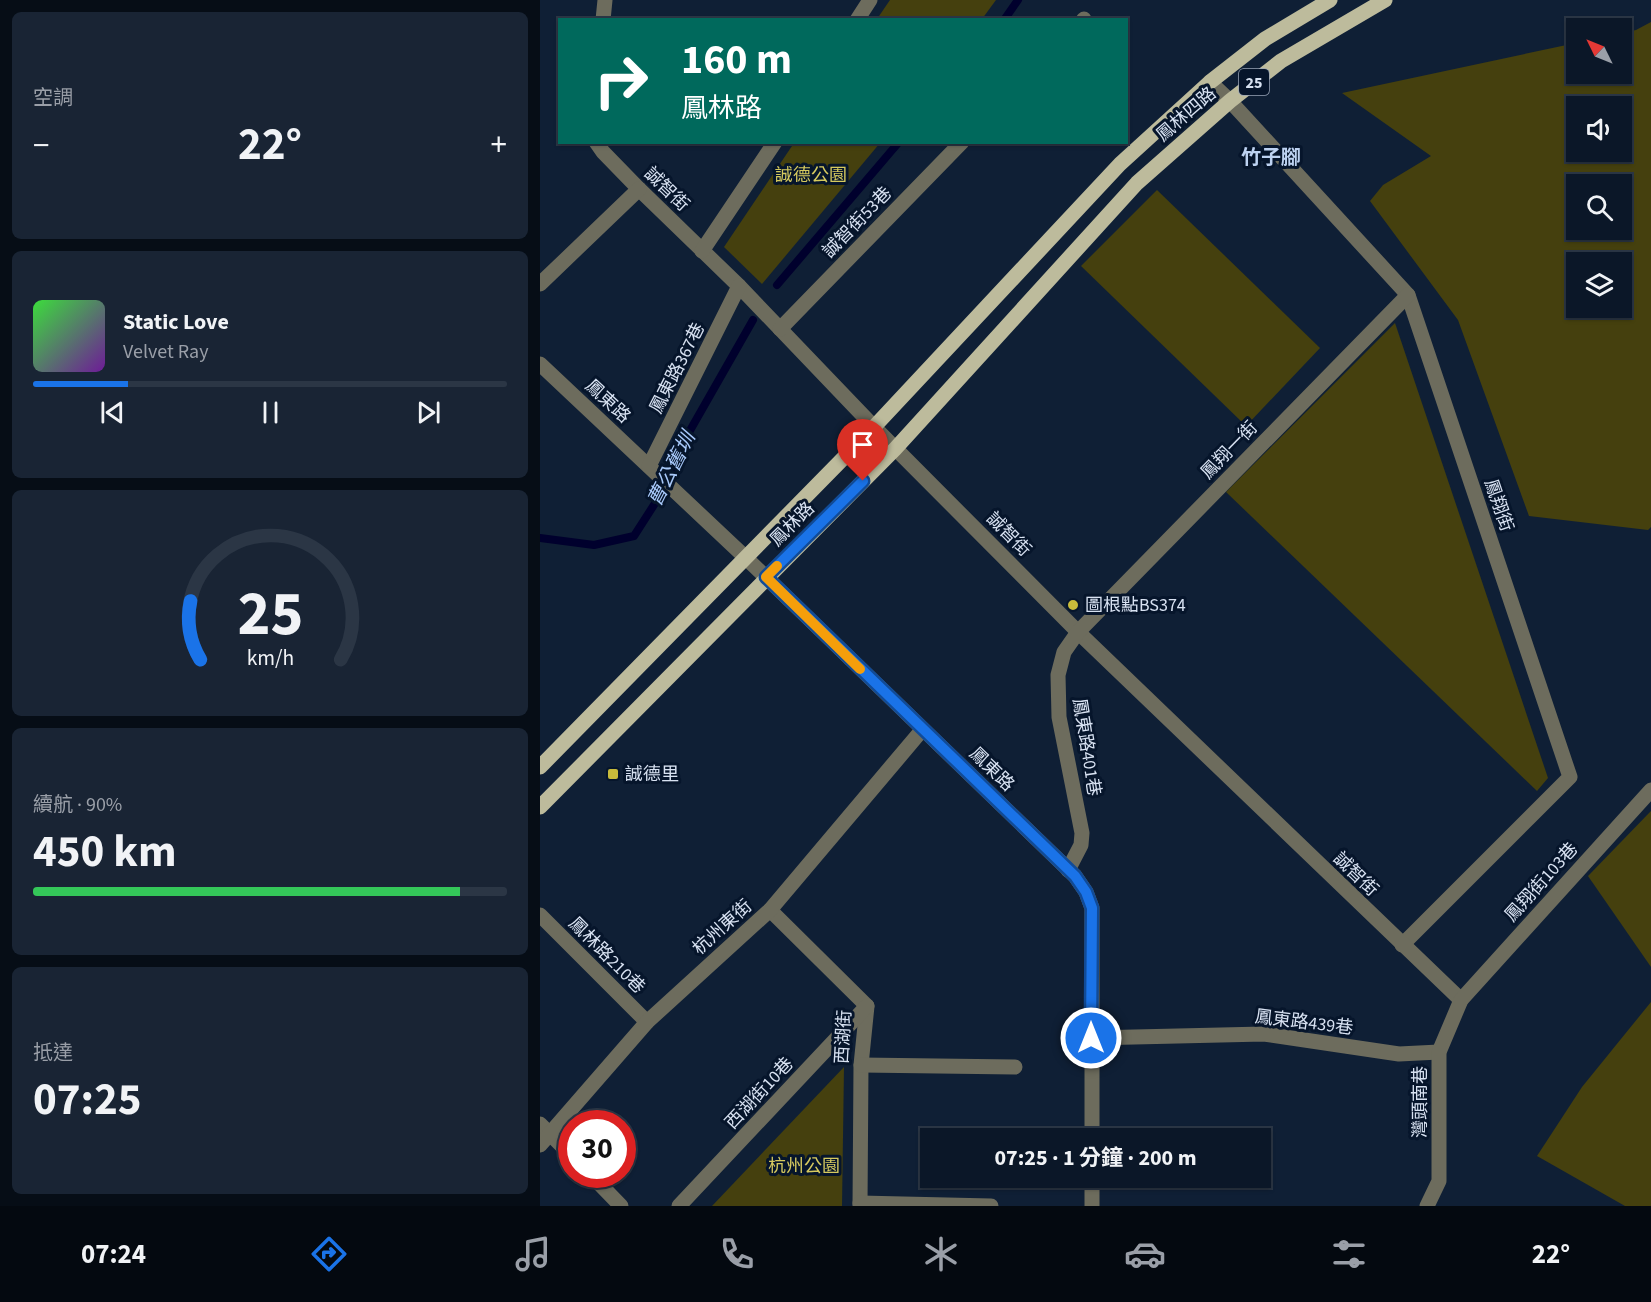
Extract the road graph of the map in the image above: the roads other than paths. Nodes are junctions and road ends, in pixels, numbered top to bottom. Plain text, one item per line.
1 (606, 0) edge
2 (870, 0) edge
3 (1330, 0) edge
4 (1385, 0) edge
5 (603, 18) edge
6 (858, 18) edge
7 (1210, 82) junction
8 (1230, 101) junction
9 (597, 144) edge
10 (774, 144) edge
11 (960, 144) edge
12 (1120, 164) joint
13 (1137, 183) joint
14 (639, 189) junction
15 (702, 251) junction
16 (540, 284) edge
17 (739, 286) junction
18 (1408, 295) junction
19 (780, 329) junction
20 (540, 364) edge
21 (874, 428) junction
22 (895, 448) junction
23 (649, 466) junction
24 (745, 557) junction
25 (766, 577) junction
26 (1078, 632) junction
27 (922, 730) junction
28 (540, 767) edge
29 (1651, 790) edge
30 (540, 807) edge
31 (1068, 870) junction
32 (770, 910) junction
33 (540, 915) edge
34 (1402, 945) junction
35 (1461, 1000) junction
36 (867, 1006) junction
37 (647, 1022) junction
38 (1091, 1038) junction
39 (1439, 1053) junction
40 (861, 1065) junction
41 (1015, 1067) dead end
42 (1092, 1128) edge
43 (543, 1135) edge
44 (558, 1146) edge
45 (604, 1188) edge
46 (1092, 1188) edge
47 (860, 1205) edge
48 (621, 1206) edge
49 (679, 1206) edge
50 (991, 1206) edge
51 (1092, 1206) edge
52 (1427, 1206) edge

1 - 5 street
2 - 6 street
3 - 7 main road, 鳳林四路 / 25
4 - 8 main road, 鳳林四路 / 25
7 - 8 street, 鳳翔街
7 - 12 main road, 鳳林四路 / 25
8 - 13 main road, 鳳林四路 / 25
8 - 18 street, 鳳翔街
9 - 14 street, 誠智街
10 - 15 street
11 - 19 street, 誠智街53巷
12 - 21 main road, 鳳林路 / 25
13 - 22 main road, 鳳林路 / 25
14 - 15 street, 誠智街
14 - 16 street
15 - 17 street, 誠智街
17 - 19 street, 誠智街
17 - 23 street, 鳳東路367巷
18 - 26 street, 鳳翔一街
18 - 34 street, 鳳翔街
19 - 21 street, 誠智街
20 - 23 street, 鳳東路
21 - 22 street, 誠智街
21 - 24 main road, 鳳林路 / 25
22 - 25 main road, 鳳林路 / 25
22 - 26 street, 誠智街
23 - 24 street, 鳳東路
24 - 25 street, 鳳東路
24 - 28 main road, 鳳林路 / 25
25 - 27 street, 鳳東路
25 - 30 main road, 鳳林路 / 25
26 - 31 street, 鳳東路401巷
26 - 34 street, 誠智街
27 - 31 street, 鳳東路
27 - 32 street, 杭州東街
29 - 35 street, 鳳翔街103巷
31 - 38 street, 鳳東路
32 - 36 street, 西湖街
32 - 37 street, 杭州東街
33 - 37 street, 鳳林路210巷
34 - 35 street, 誠智街
35 - 39 street, 灣頭南巷
36 - 40 street, 西湖街
36 - 49 street, 西湖街10巷
37 - 43 street, 杭州東街
38 - 39 street, 鳳東路439巷
38 - 42 street, 鳳東路
39 - 52 street, 灣頭南巷
40 - 41 street
40 - 47 street, 西湖街
43 - 44 street
45 - 48 street
46 - 51 street
47 - 50 street

